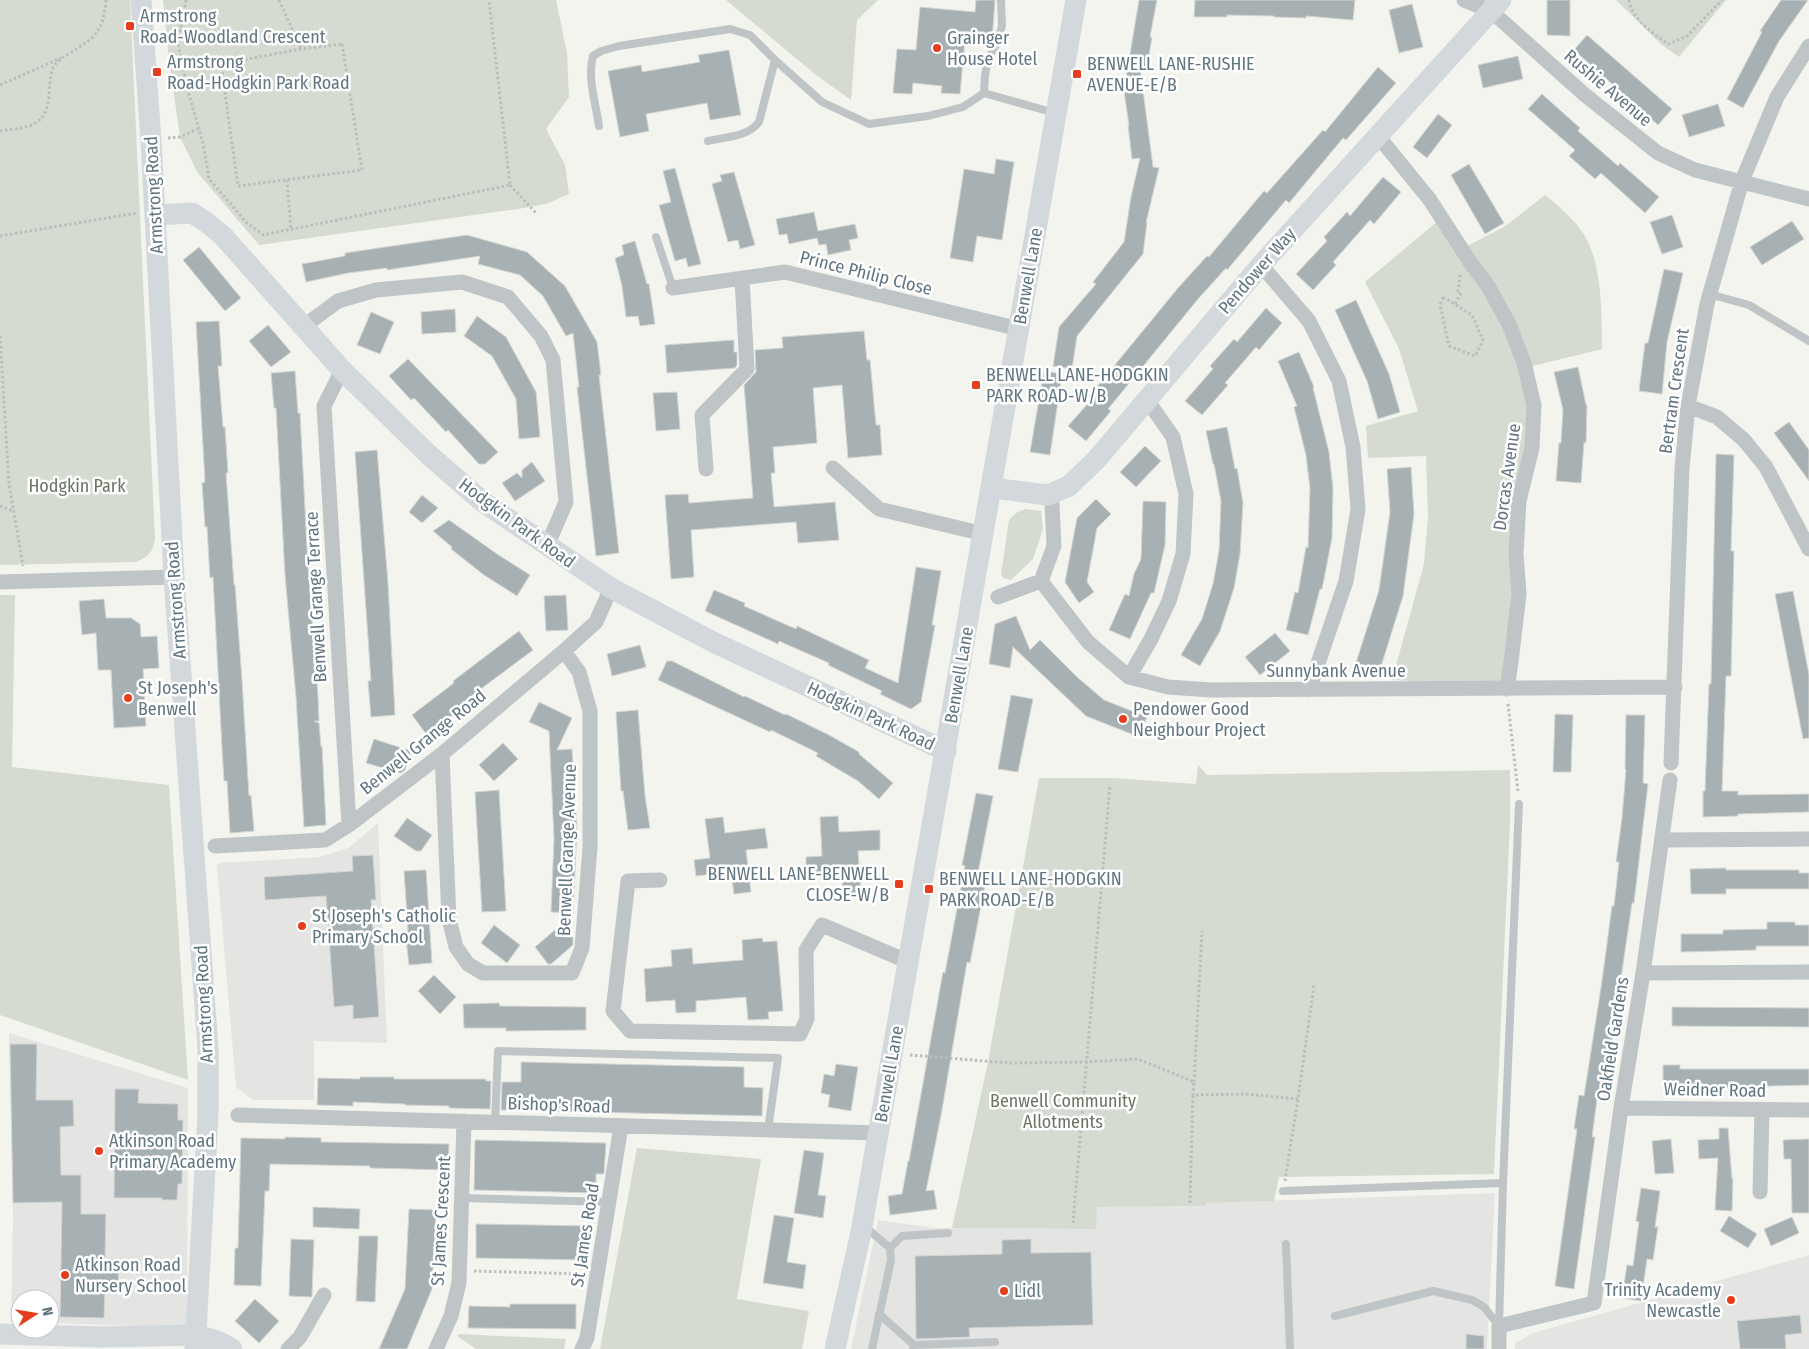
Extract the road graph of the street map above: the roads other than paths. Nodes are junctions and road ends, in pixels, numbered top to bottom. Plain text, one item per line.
1 (141, 0) edge
2 (1001, 0) edge
3 (1076, 0) edge
4 (1464, 0) edge
5 (1496, 6) edge
6 (1809, 46) edge
7 (774, 60) junction
8 (984, 93) junction
9 (1056, 114) junction
10 (599, 126) dead end
11 (1378, 136) junction
12 (708, 141) dead end
13 (1742, 181) junction
14 (1809, 199) edge
15 (155, 215) junction
16 (656, 237) dead end
17 (1261, 265) junction
18 (742, 278) junction
19 (673, 288) joint
20 (1710, 294) junction
21 (303, 327) junction
22 (1019, 329) junction
23 (1809, 341) edge
24 (342, 370) junction
25 (1147, 400) junction
26 (1688, 406) junction
27 (833, 468) dead end
28 (706, 469) dead end
29 (992, 488) junction
30 (1052, 504) dead end
31 (984, 534) junction
32 (547, 546) junction
33 (1809, 549) edge
34 (174, 576) junction
35 (1041, 581) junction
36 (0, 582) edge
37 (611, 588) junction
38 (998, 597) dead end
39 (564, 651) junction
40 (1129, 677) junction
41 (1675, 687) junction
42 (1507, 688) junction
43 (1309, 690) junction
44 (946, 751) junction
45 (442, 754) junction
46 (1671, 764) dead end
47 (1670, 780) dead end
48 (1519, 804) road end
49 (349, 825) junction
50 (1662, 840) junction
51 (1809, 840) edge
52 (216, 846) dead end
53 (660, 880) dead end
54 (909, 962) junction
55 (1809, 972) edge
56 (1643, 973) junction
57 (1621, 1108) junction
58 (1762, 1110) junction
59 (1809, 1110) edge
60 (238, 1115) dead end
61 (464, 1122) junction
62 (496, 1122) junction
63 (621, 1126) junction
64 (768, 1130) junction
65 (878, 1133) junction
66 (1503, 1183) junction
67 (1283, 1191) road end
68 (1760, 1192) dead end
69 (462, 1198) junction
70 (609, 1202) junction
71 (862, 1225) junction
72 (948, 1233) dead end
73 (1286, 1244) dead end
74 (890, 1248) junction
75 (324, 1295) dead end
76 (879, 1314) junction
77 (1335, 1316) dead end
78 (1499, 1326) junction
79 (0, 1334) edge
80 (195, 1342) edge
81 (995, 1342) dead end
82 (101, 1343) edge
83 (914, 1347) edge
84 (232, 1349) edge
85 (288, 1349) edge
86 (436, 1349) edge
87 (582, 1349) edge
88 (836, 1349) edge
89 (872, 1349) edge
90 (1290, 1349) edge
91 (1499, 1349) edge

1 - 15 street, Armstrong Road
2 - 8 lane
3 - 9 street, Benwell Lane
4 - 5 street, Rushie Avenue
5 - 11 street, Pendower Way
5 - 13 street, Rushie Avenue
6 - 13 street, Bertram Crescent
7 - 8 lane
7 - 10 lane
7 - 12 lane
8 - 9 lane
9 - 22 street, Benwell Lane
11 - 17 street, Pendower Way
11 - 42 street, Dorcas Avenue
13 - 14 street, Rushie Avenue
13 - 20 street, Bertram Crescent
15 - 21 street, Hodgkin Park Road
15 - 34 street, Armstrong Road
16 - 19 lane
17 - 25 street, Pendower Way
17 - 43 street
18 - 19 street, Prince Philip Close
18 - 22 street, Prince Philip Close
18 - 28 street
20 - 23 lane
20 - 26 street, Bertram Crescent
21 - 24 street, Hodgkin Park Road
21 - 32 street
22 - 29 street, Benwell Lane
24 - 32 street, Hodgkin Park Road
24 - 49 street, Benwell Grange Terrace
25 - 29 street, Pendower Way
25 - 40 street
26 - 33 street
26 - 41 street, Bertram Crescent
27 - 31 street
29 - 31 street, Benwell Lane
30 - 35 street
31 - 44 street, Benwell Lane
32 - 37 street, Hodgkin Park Road
34 - 36 street
34 - 80 street, Armstrong Road
35 - 38 street
35 - 40 street, Sunnybank Avenue
37 - 39 street, Benwell Grange Road
37 - 44 street, Hodgkin Park Road
39 - 45 street, Benwell Grange Road
39 - 45 street, Benwell Grange Avenue
40 - 43 street, Sunnybank Avenue
41 - 42 street, Sunnybank Avenue
41 - 46 street, Bertram Crescent
42 - 43 street, Sunnybank Avenue
44 - 54 street, Benwell Lane
45 - 49 street, Benwell Grange Road
47 - 50 street, Oakfield Gardens
48 - 66 lane
49 - 52 street, Benwell Grange Road
50 - 51 street
50 - 56 street, Oakfield Gardens
53 - 54 street
54 - 65 street, Benwell Lane
55 - 56 street
56 - 57 street, Oakfield Gardens
57 - 58 street, Weidner Road
57 - 78 street, Oakfield Gardens
58 - 59 street, Weidner Road
58 - 68 street
60 - 61 street, Bishop's Road
61 - 62 street, Bishop's Road
61 - 69 street, St James Crescent
62 - 63 street, Bishop's Road
62 - 64 lane
63 - 64 street, Bishop's Road
63 - 70 street, St James Road
64 - 65 street, Bishop's Road
65 - 71 street, Benwell Lane
66 - 67 lane
66 - 78 lane
69 - 70 lane
69 - 86 street, St James Crescent
70 - 87 street, St James Road
71 - 74 lane
71 - 88 street, Benwell Lane
72 - 74 lane
73 - 90 lane
74 - 76 lane
75 - 85 street
76 - 83 lane
76 - 89 lane
77 - 78 lane
78 - 91 street
79 - 82 street
80 - 82 street
80 - 84 street
81 - 83 lane

